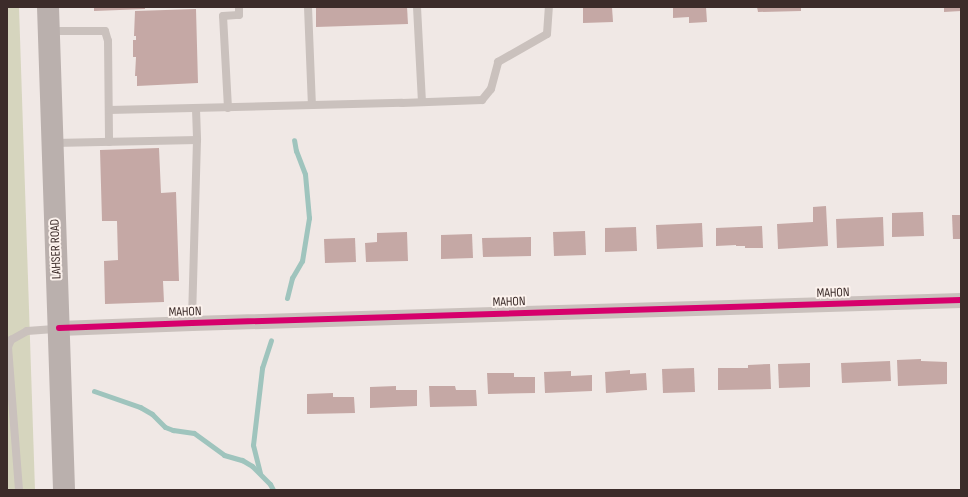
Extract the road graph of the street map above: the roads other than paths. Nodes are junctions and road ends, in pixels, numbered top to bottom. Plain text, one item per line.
1 (48, 7) edge
2 (239, 7) edge
3 (308, 7) edge
4 (417, 7) edge
5 (549, 7) edge
6 (49, 31) junction
7 (422, 102) junction
8 (312, 105) junction
9 (228, 108) junction
10 (196, 109) junction
11 (109, 110) junction
12 (197, 140) junction
13 (109, 142) junction
14 (53, 143) junction
15 (961, 300) edge
16 (192, 323) junction
17 (59, 328) junction
18 (19, 490) edge
19 (64, 490) edge

1 - 6 main road, LAHSER ROAD
2 - 9 lane
3 - 8 lane
4 - 7 lane
5 - 7 lane
6 - 11 lane
6 - 14 main road, LAHSER ROAD
7 - 8 lane
8 - 9 lane
9 - 10 lane
10 - 11 lane
10 - 12 lane
11 - 13 lane
12 - 13 lane
12 - 16 lane
13 - 14 lane
14 - 17 main road, LAHSER ROAD
15 - 16 street, MAHON
16 - 17 street, MAHON
17 - 18 lane
17 - 19 main road, LAHSER ROAD

